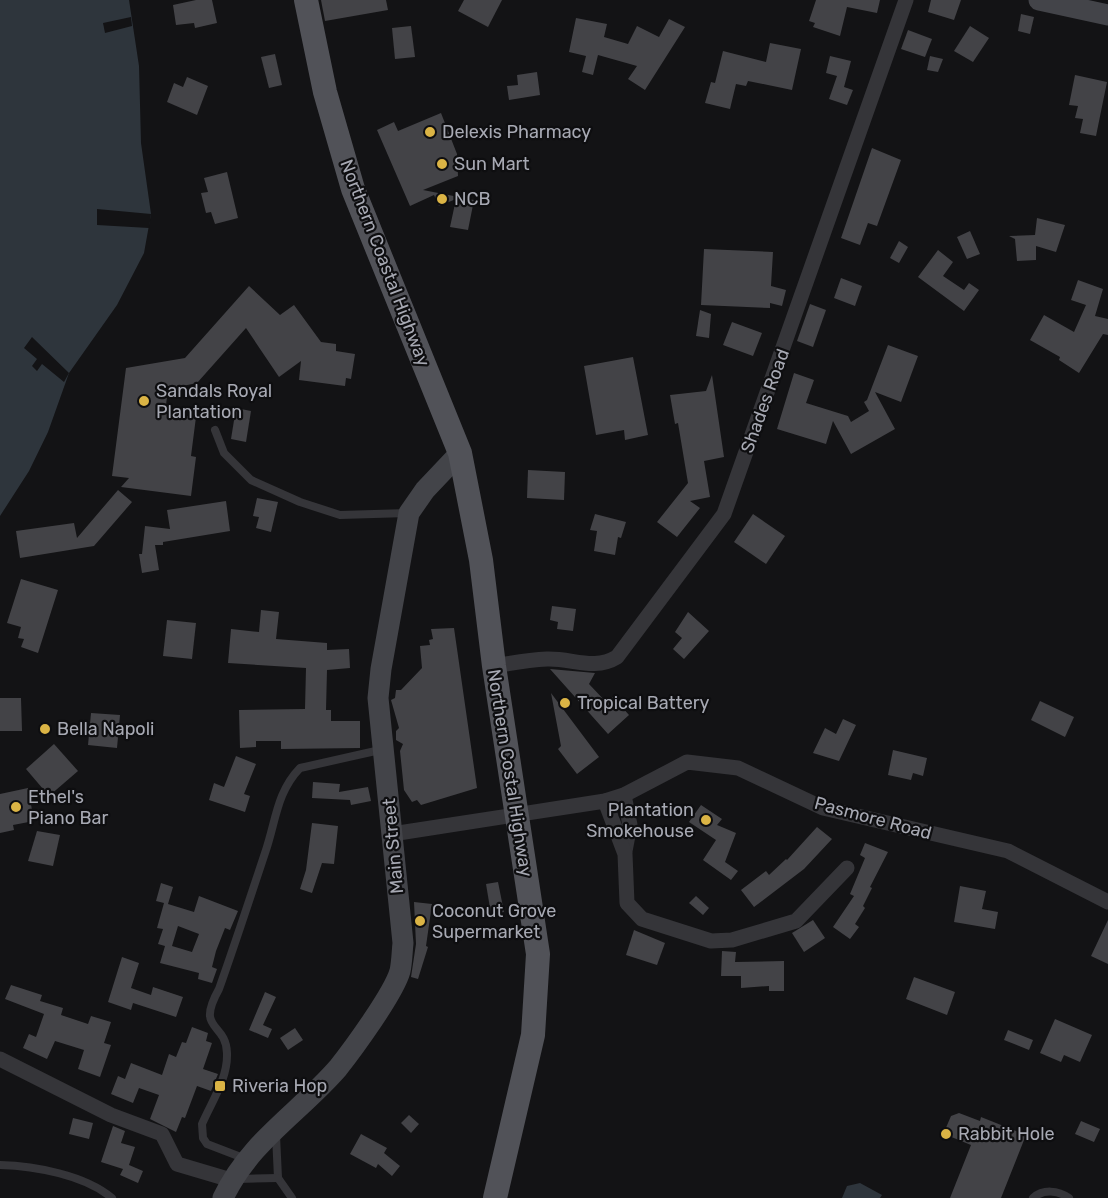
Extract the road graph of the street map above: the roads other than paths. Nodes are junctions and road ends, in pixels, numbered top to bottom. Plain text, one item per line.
1 (306, 0) edge
2 (906, 0) edge
3 (1039, 0) edge
4 (1108, 15) edge
5 (215, 430) dead end
6 (460, 453) junction
7 (409, 513) junction
8 (494, 666) junction
9 (385, 749) junction
10 (624, 795) junction
11 (605, 801) junction
12 (516, 813) junction
13 (392, 834) junction
14 (625, 854) junction
15 (848, 868) dead end
16 (1108, 902) edge
17 (0, 1059) edge
18 (275, 1126) junction
19 (248, 1160) junction
20 (0, 1165) edge
21 (278, 1178) junction
22 (227, 1189) edge
23 (112, 1198) edge
24 (292, 1198) edge
25 (495, 1198) edge
26 (1033, 1198) edge
27 (1069, 1198) edge

1 - 6 main road, Northern Coastal Highway
2 - 8 street, Shades Road
3 - 4 street
5 - 7 lane
6 - 7 street, Main Street
6 - 8 main road, Northern Costal Highway
7 - 9 street, Main Street
8 - 12 main road, Northern Costal Highway
9 - 13 street, Main Street
9 - 19 lane
10 - 11 street, Pasmore Road
10 - 14 street
10 - 16 street, Pasmore Road
11 - 12 street, Pasmore Road
11 - 14 street
12 - 13 street, Pasmore Road
12 - 25 main road, Northern Costal Highway
13 - 18 street, Main Street
14 - 15 street
17 - 22 street
18 - 19 street, Main Street
18 - 21 lane
19 - 22 street, Main Street
20 - 23 lane
21 - 22 lane
21 - 24 lane
26 - 27 lane

